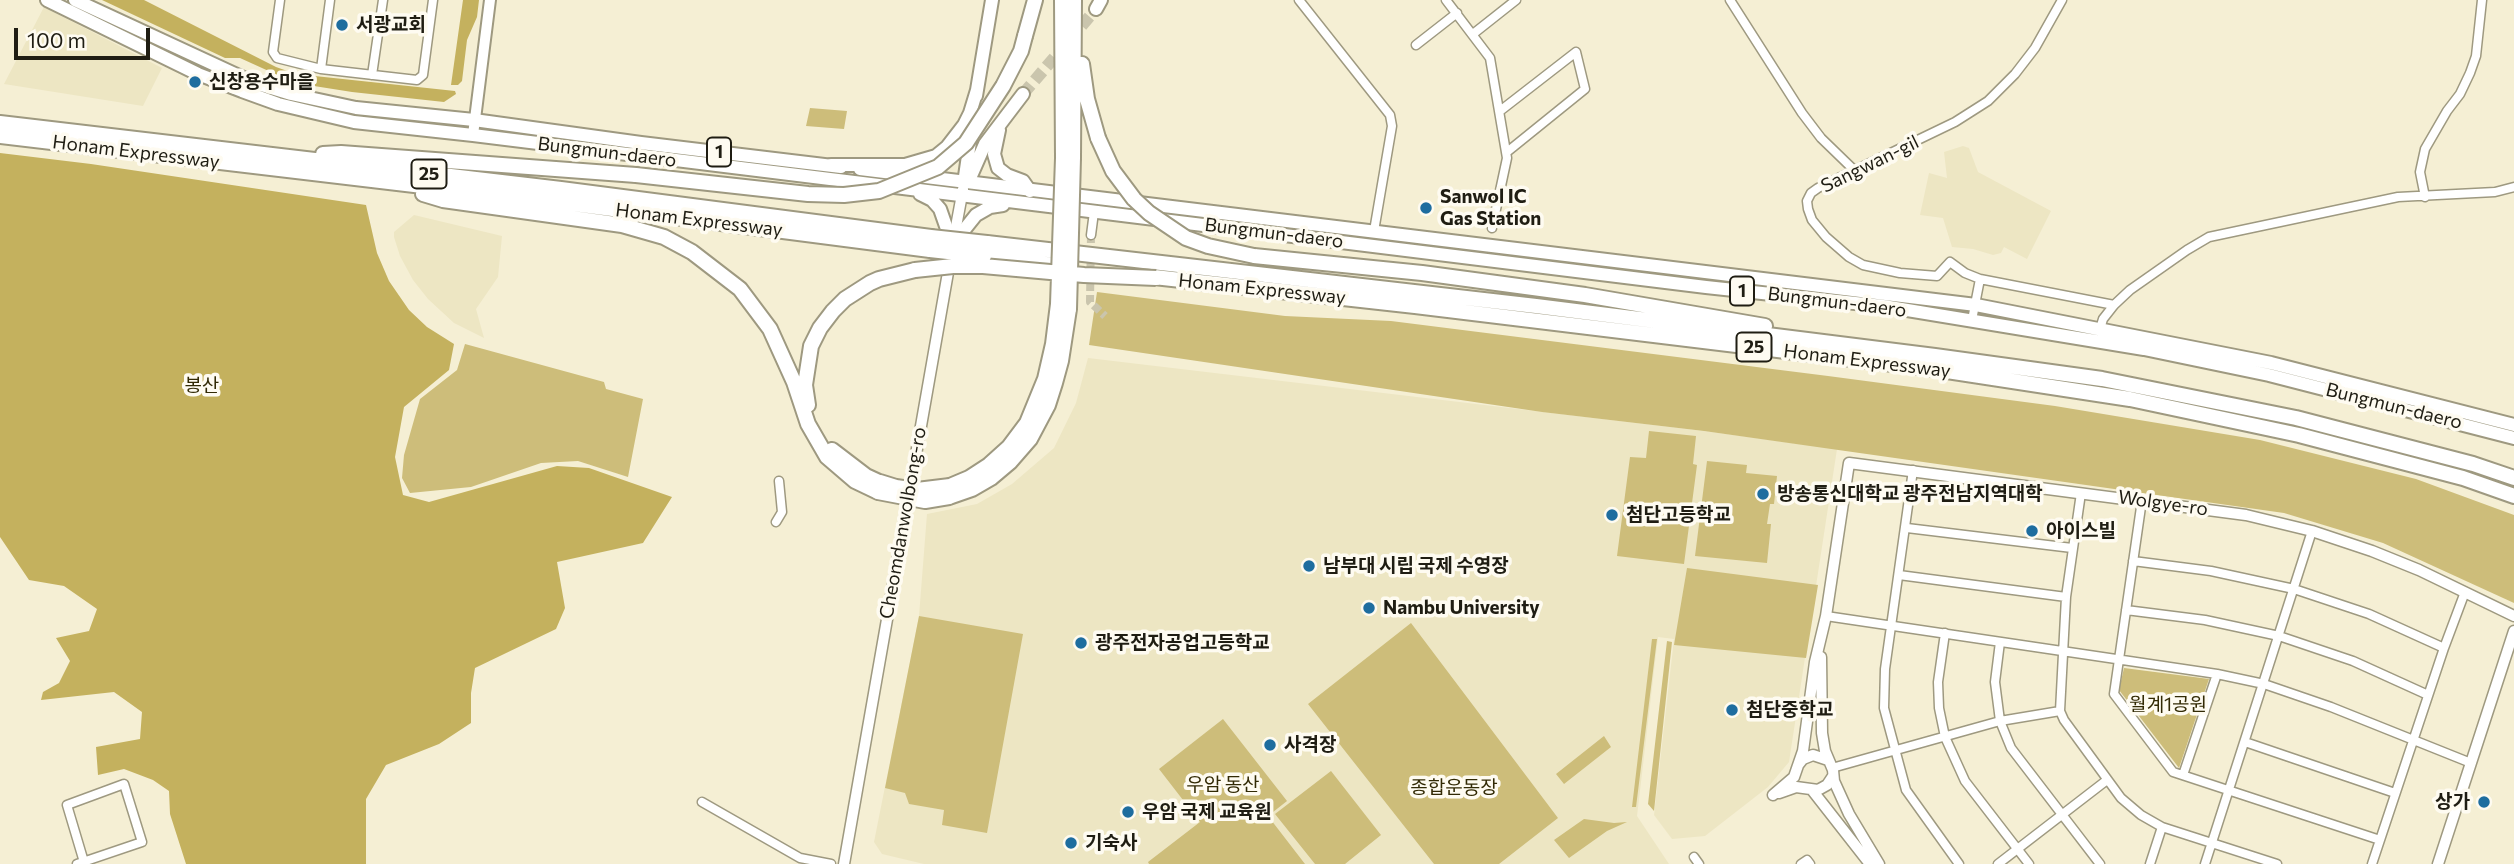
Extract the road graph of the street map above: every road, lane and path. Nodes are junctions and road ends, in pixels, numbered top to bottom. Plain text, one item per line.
1 (47, 0) edge
2 (75, 0) edge
3 (280, 0) edge
4 (330, 0) edge
5 (383, 0) edge
6 (433, 0) edge
7 (491, 0) edge
8 (992, 0) edge
9 (1035, 0) edge
10 (1062, 0) edge
11 (1077, 0) edge
12 (1299, 0) edge
13 (1446, 0) edge
14 (1516, 0) edge
15 (1741, 0) edge
16 (2062, 0) edge
17 (2482, 0) edge
18 (1731, 2) edge
19 (1457, 13) junction
20 (1473, 34) junction
21 (1416, 45) dead end
22 (321, 69) junction
23 (372, 75) junction
24 (977, 90) junction
25 (1023, 94) tunnel mouth
26 (1500, 111) junction
27 (474, 120) junction
28 (0, 123) edge
29 (1000, 124) junction
30 (473, 135) junction
31 (0, 136) edge
32 (1507, 152) junction
33 (281, 155) junction
34 (1068, 158) junction
35 (831, 165) junction
36 (1854, 170) junction
37 (385, 183) junction
38 (2514, 187) edge
39 (903, 189) junction
40 (963, 189) junction
41 (1030, 191) junction
42 (2425, 197) junction
43 (1021, 203) junction
44 (1094, 212) junction
45 (1492, 228) dead end
46 (1374, 231) junction
47 (1091, 235) tunnel mouth
48 (930, 244) junction
49 (985, 249) junction
50 (950, 259) junction
51 (1156, 278) junction
52 (1980, 279) junction
53 (1976, 305) junction
54 (2114, 305) junction
55 (1972, 320) junction
56 (2100, 329) junction
57 (1935, 356) junction
58 (2514, 425) edge
59 (2514, 438) edge
60 (1913, 470) junction
61 (2514, 478) edge
62 (779, 481) dead end
63 (879, 487) junction
64 (2081, 493) junction
65 (2514, 496) edge
66 (2143, 500) junction
67 (776, 522) dead end
68 (1907, 528) junction
69 (2312, 531) junction
70 (2071, 548) junction
71 (2133, 561) junction
72 (1899, 575) junction
73 (2294, 589) junction
74 (2465, 592) junction
75 (2066, 597) junction
76 (2126, 610) junction
77 (1825, 616) junction
78 (2514, 616) edge
79 (1891, 626) junction
80 (2514, 631) edge
81 (1945, 634) junction
82 (1822, 635) junction
83 (2279, 636) junction
84 (2000, 642) junction
85 (2444, 648) junction
86 (2063, 652) junction
87 (2119, 661) junction
88 (2217, 674) junction
89 (2264, 684) junction
90 (2428, 695) junction
91 (2060, 711) junction
92 (2000, 721) junction
93 (1945, 737) junction
94 (2413, 741) junction
95 (2245, 742) junction
96 (1894, 752) junction
97 (2471, 763) junction
98 (1798, 766) junction
99 (1831, 768) junction
100 (2183, 775) junction
101 (2108, 780) junction
102 (1809, 789) junction
103 (2229, 790) junction
104 (2395, 793) junction
105 (702, 802) dead end
106 (2062, 815) junction
107 (2162, 827) junction
108 (2380, 840) junction
109 (2212, 843) junction
110 (2018, 849) junction
111 (799, 861) edge
112 (81, 863) edge
113 (831, 864) edge
114 (844, 864) edge
115 (1801, 864) edge
116 (1810, 864) edge
117 (1870, 864) edge
118 (1879, 864) edge
119 (1959, 864) edge
120 (1998, 864) edge
121 (2029, 864) edge
122 (2100, 864) edge
123 (2150, 864) edge
124 (2205, 864) edge
125 (2277, 864) edge
126 (2372, 864) edge
127 (2438, 864) edge

1 - 30 main road, Bungmun-daero / 1
2 - 27 main road, Bungmun-daero / 1
3 - 22 street
4 - 22 street
5 - 23 street
6 - 23 street
7 - 27 main road
8 - 24 main road
9 - 33 highway, bridge
10 - 34 highway
11 - 34 highway
11 - 57 highway, bridge
12 - 46 street
13 - 19 street
14 - 20 street
15 - 18 street
16 - 36 street, Sangwan-gil
17 - 42 street
18 - 36 street
19 - 20 street
19 - 21 street
20 - 26 street
22 - 23 street
24 - 35 main road
24 - 40 main road
25 - 29 main road
26 - 32 street
26 - 32 street
27 - 30 main road
27 - 35 main road, Bungmun-daero / 1
28 - 33 highway, Honam Expressway / 25
29 - 40 main road
29 - 41 main road
30 - 39 main road, Bungmun-daero / 1
31 - 37 highway, Honam Expressway / 25
32 - 45 street
33 - 48 highway, Honam Expressway / 25
34 - 63 highway, bridge
35 - 40 main road, Bungmun-daero / 1
36 - 52 street, Sangwan-gil
37 - 48 highway, Honam Expressway / 25
37 - 63 highway
38 - 42 street
39 - 40 main road, Bungmun-daero / 1
39 - 50 main road
40 - 41 main road, Bungmun-daero / 1
40 - 43 main road, Bungmun-daero / 1
40 - 50 street, Cheomdanwolbong-ro
41 - 46 main road, Bungmun-daero / 1
42 - 54 street
43 - 44 main road, Bungmun-daero / 1
43 - 50 main road
44 - 47 street
44 - 55 main road, Bungmun-daero / 1
46 - 53 main road, Bungmun-daero / 1
48 - 49 highway, Honam Expressway / 25, bridge
49 - 51 highway, Honam Expressway / 25
49 - 57 highway, Honam Expressway / 25
50 - 114 street, Cheomdanwolbong-ro
51 - 63 highway, bridge
51 - 65 highway, Honam Expressway / 25
52 - 53 street
52 - 54 street, Sangwan-gil
53 - 55 street
53 - 56 main road, Bungmun-daero / 1
54 - 56 street
55 - 59 main road, Bungmun-daero / 1
56 - 58 main road, Bungmun-daero / 1
57 - 61 highway, Honam Expressway / 25
60 - 64 street, Wolgye-ro
60 - 68 street
60 - 77 street, Wolgye-ro
62 - 67 street
64 - 66 street, Wolgye-ro
64 - 70 street
66 - 69 street, Wolgye-ro
66 - 71 street
68 - 70 street
68 - 72 street
69 - 73 street
69 - 74 street, Wolgye-ro
70 - 75 street
71 - 73 street
71 - 76 street
72 - 75 street
72 - 79 street
73 - 83 street
73 - 85 street
74 - 78 street, Wolgye-ro
74 - 85 street
75 - 86 street
76 - 83 street
76 - 87 street
77 - 79 street
77 - 82 street
79 - 81 street
79 - 96 street
80 - 97 street
81 - 84 street
81 - 93 street
82 - 98 street
82 - 99 street
83 - 89 street
83 - 90 street
84 - 86 street
84 - 92 street
85 - 90 street
86 - 87 street
86 - 91 street
87 - 88 street
87 - 100 street
88 - 89 street
88 - 100 street
89 - 94 street
89 - 95 street
90 - 94 street
91 - 92 street
91 - 101 street
92 - 93 street
92 - 106 street
93 - 96 street
93 - 110 street
94 - 97 street
94 - 104 street
95 - 103 street
95 - 104 street
96 - 99 street
96 - 119 street
97 - 127 street
98 - 99 street
98 - 102 street
98 - 102 street
99 - 102 street
99 - 118 street
100 - 103 street
101 - 106 street
101 - 107 street
102 - 117 street
103 - 108 street
103 - 109 street
104 - 108 street
105 - 111 street
106 - 110 street
106 - 122 street
107 - 109 street
107 - 123 street
108 - 126 street
109 - 124 street
109 - 125 street
110 - 120 street
110 - 121 street
111 - 113 street
112 - 112 street
115 - 116 street

